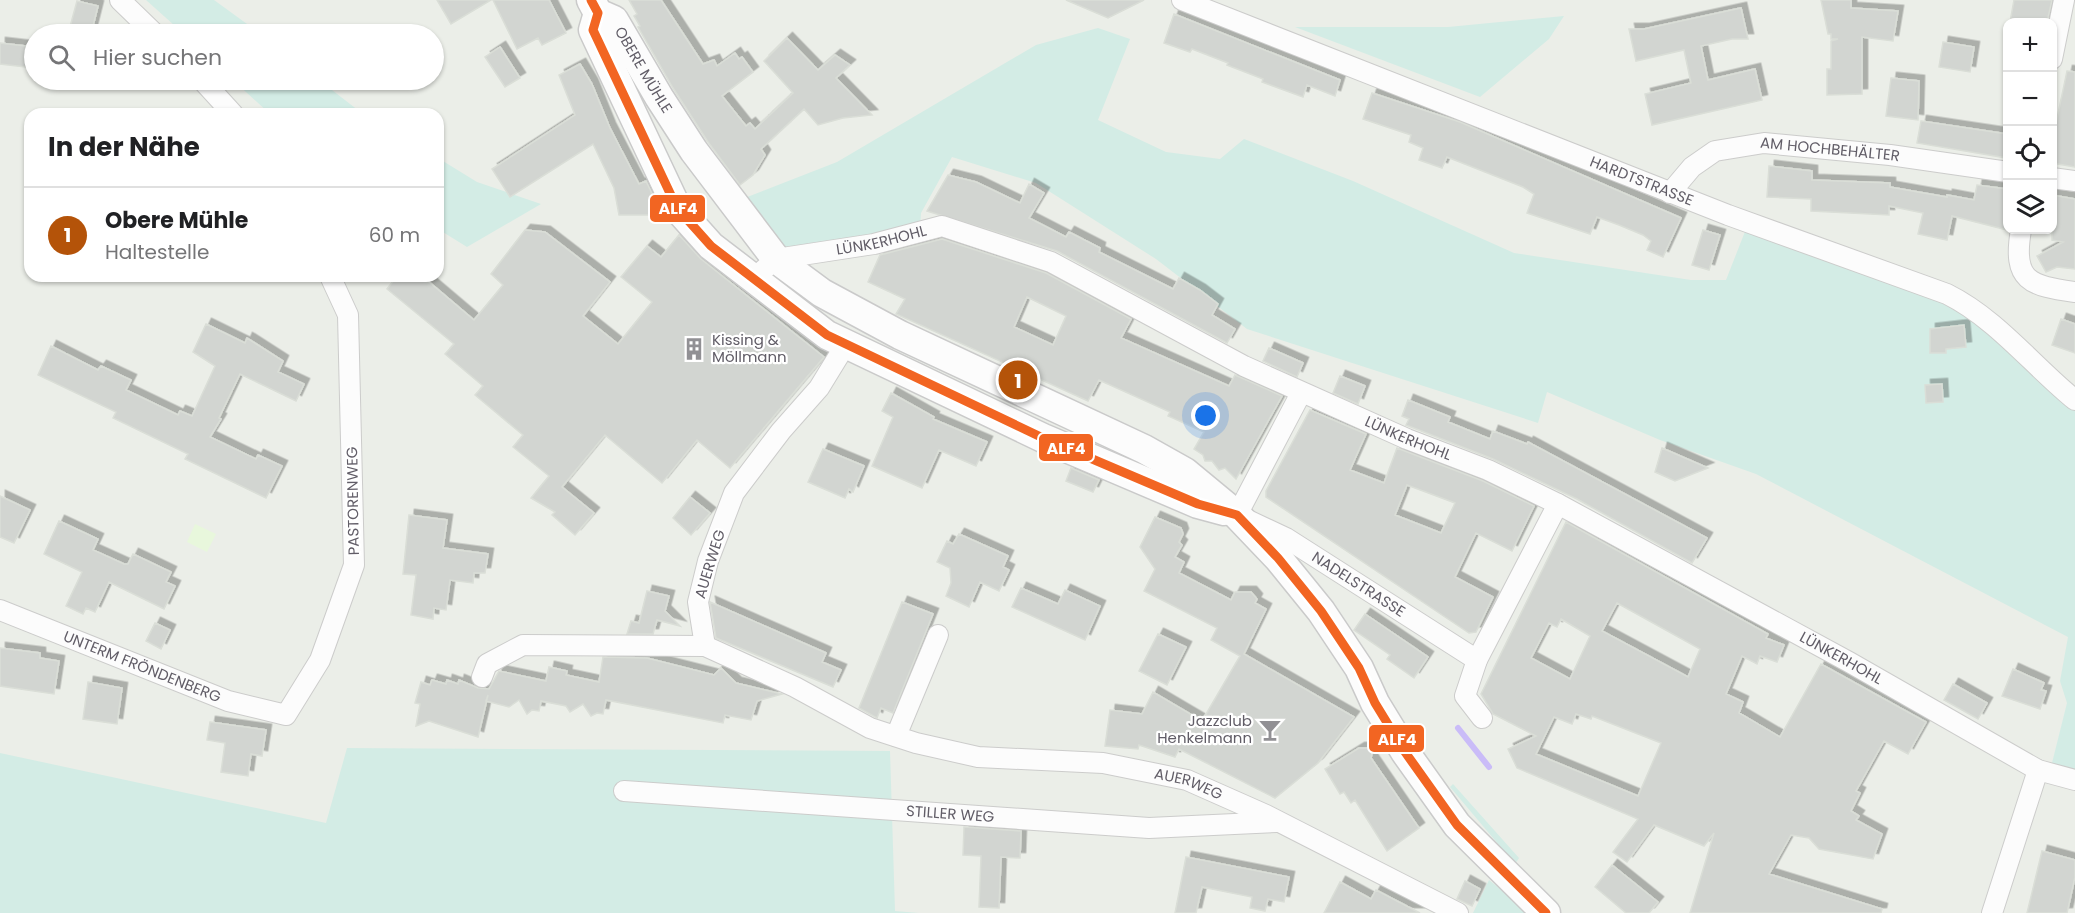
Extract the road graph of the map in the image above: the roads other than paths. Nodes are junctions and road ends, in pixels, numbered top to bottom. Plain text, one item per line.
1 (120, 0) edge
2 (1182, 0) edge
3 (2064, 0) edge
4 (594, 7) edge
5 (145, 24) edge
6 (2057, 34) edge
7 (211, 90) edge
8 (228, 108) edge
9 (2003, 171) edge
10 (2057, 179) edge
11 (2075, 181) edge
12 (1670, 193) junction
13 (2021, 234) edge
14 (776, 260) junction
15 (754, 278) junction
16 (333, 282) edge
17 (2075, 292) edge
18 (846, 344) junction
19 (1301, 393) junction
20 (2075, 400) edge
21 (1558, 504) junction
22 (1237, 514) junction
23 (0, 610) edge
24 (938, 635) dead end
25 (705, 646) junction
26 (1477, 660) junction
27 (482, 677) dead end
28 (286, 715) joint
29 (1482, 718) dead end
30 (896, 736) junction
31 (2038, 770) junction
32 (2075, 780) edge
33 (624, 791) dead end
34 (1276, 822) junction
35 (1458, 913) edge
36 (1546, 913) edge
37 (1992, 913) edge

1 - 5 street
2 - 12 street, HARDTSTRASSE
3 - 6 street
4 - 14 main road, OBERE MÜHLE
4 - 15 main road, OBERE MÜHLE
7 - 8 street
9 - 12 street, AM HOCHBEHÄLTER
10 - 11 street
12 - 20 street, HARDTSTRASSE
13 - 17 street
14 - 15 street
14 - 19 street, LÜNKERHOHL
14 - 22 main road, OBERE MÜHLE
15 - 18 main road, OBERE MÜHLE
16 - 28 street, PASTORENWEG
18 - 22 main road, OBERE MÜHLE
18 - 25 street, AUERWEG
19 - 21 street, LÜNKERHOHL
19 - 22 street
21 - 26 street
21 - 31 street, LÜNKERHOHL
22 - 26 street, NADELSTRASSE
22 - 36 main road, OBERE MÜHLE
23 - 28 street, UNTERM FRÖNDENBERG
24 - 30 street
25 - 27 street
25 - 30 street, AUERWEG
26 - 29 street
30 - 34 street, AUERWEG
31 - 32 street, LÜNKERHOHL
31 - 37 street
33 - 34 street, STILLER WEG
34 - 35 street, AUERWEG

